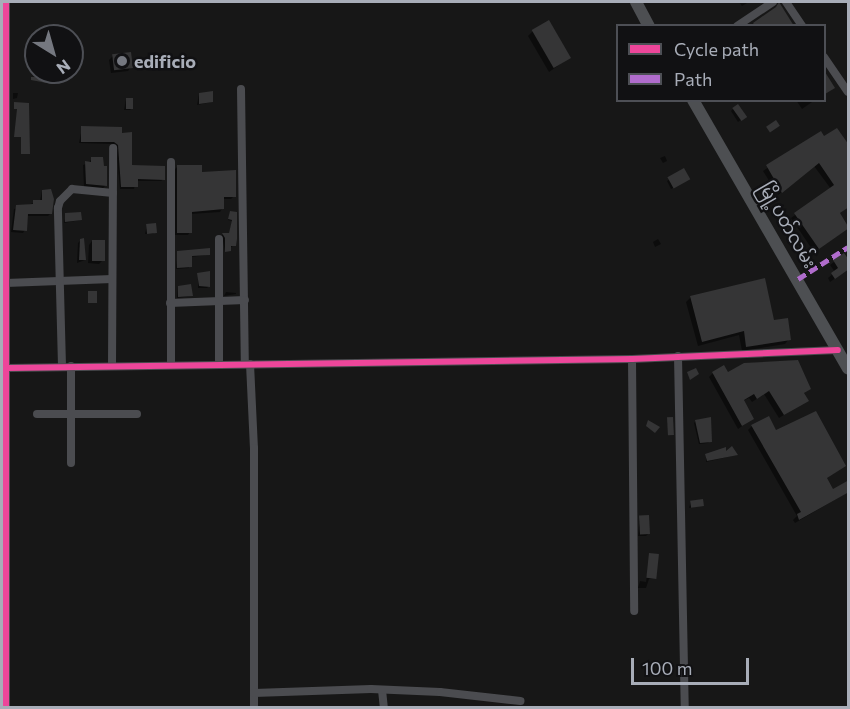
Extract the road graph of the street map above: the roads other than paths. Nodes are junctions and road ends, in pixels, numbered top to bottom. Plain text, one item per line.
1 (6, 2) edge
2 (636, 2) edge
3 (773, 2) edge
4 (786, 2) edge
5 (4, 21) edge
6 (649, 24) edge
7 (740, 24) edge
8 (801, 24) edge
9 (826, 58) edge
10 (241, 88) dead end
11 (849, 92) edge
12 (3, 94) edge
13 (694, 102) edge
14 (113, 148) dead end
15 (171, 162) dead end
16 (113, 193) junction
17 (219, 239) dead end
18 (4, 267) edge
19 (112, 279) junction
20 (61, 281) junction
21 (6, 283) junction
22 (245, 300) junction
23 (219, 301) junction
24 (170, 303) junction
25 (838, 350) junction
26 (678, 356) junction
27 (632, 359) junction
28 (219, 364) junction
29 (248, 364) junction
30 (171, 365) junction
31 (62, 366) junction
32 (71, 366) junction
33 (112, 366) junction
34 (7, 368) junction
35 (849, 369) edge
36 (4, 406) edge
37 (37, 414) dead end
38 (71, 414) junction
39 (137, 414) dead end
40 (4, 434) edge
41 (71, 463) dead end
42 (634, 611) dead end
43 (382, 690) junction
44 (254, 693) junction
45 (520, 701) dead end
46 (6, 708) edge
47 (254, 708) edge
48 (384, 708) edge
49 (685, 708) edge

1 - 5 street
2 - 6 main road
3 - 7 street
4 - 8 street
5 - 12 street
9 - 11 street
10 - 22 street
12 - 18 street
13 - 25 main road, မြို့ပတ်လမ်း
14 - 16 street
15 - 24 street
16 - 19 street
16 - 20 street
17 - 23 street
18 - 21 street
19 - 20 street
19 - 33 street
20 - 21 street
20 - 31 street
21 - 34 street
22 - 23 street
22 - 29 street
23 - 24 street
23 - 28 street
24 - 30 street
25 - 26 street
25 - 35 main road, မြို့ပတ်လမ်း
26 - 27 street
26 - 49 street
27 - 29 street
27 - 42 street
28 - 29 street
28 - 30 street
29 - 44 street
30 - 33 street
31 - 32 street
31 - 34 street
32 - 33 street
32 - 38 street
34 - 36 street
36 - 40 street
37 - 38 street
38 - 39 street
38 - 41 street
40 - 46 street
43 - 44 street
43 - 45 street
43 - 48 street
44 - 47 street

